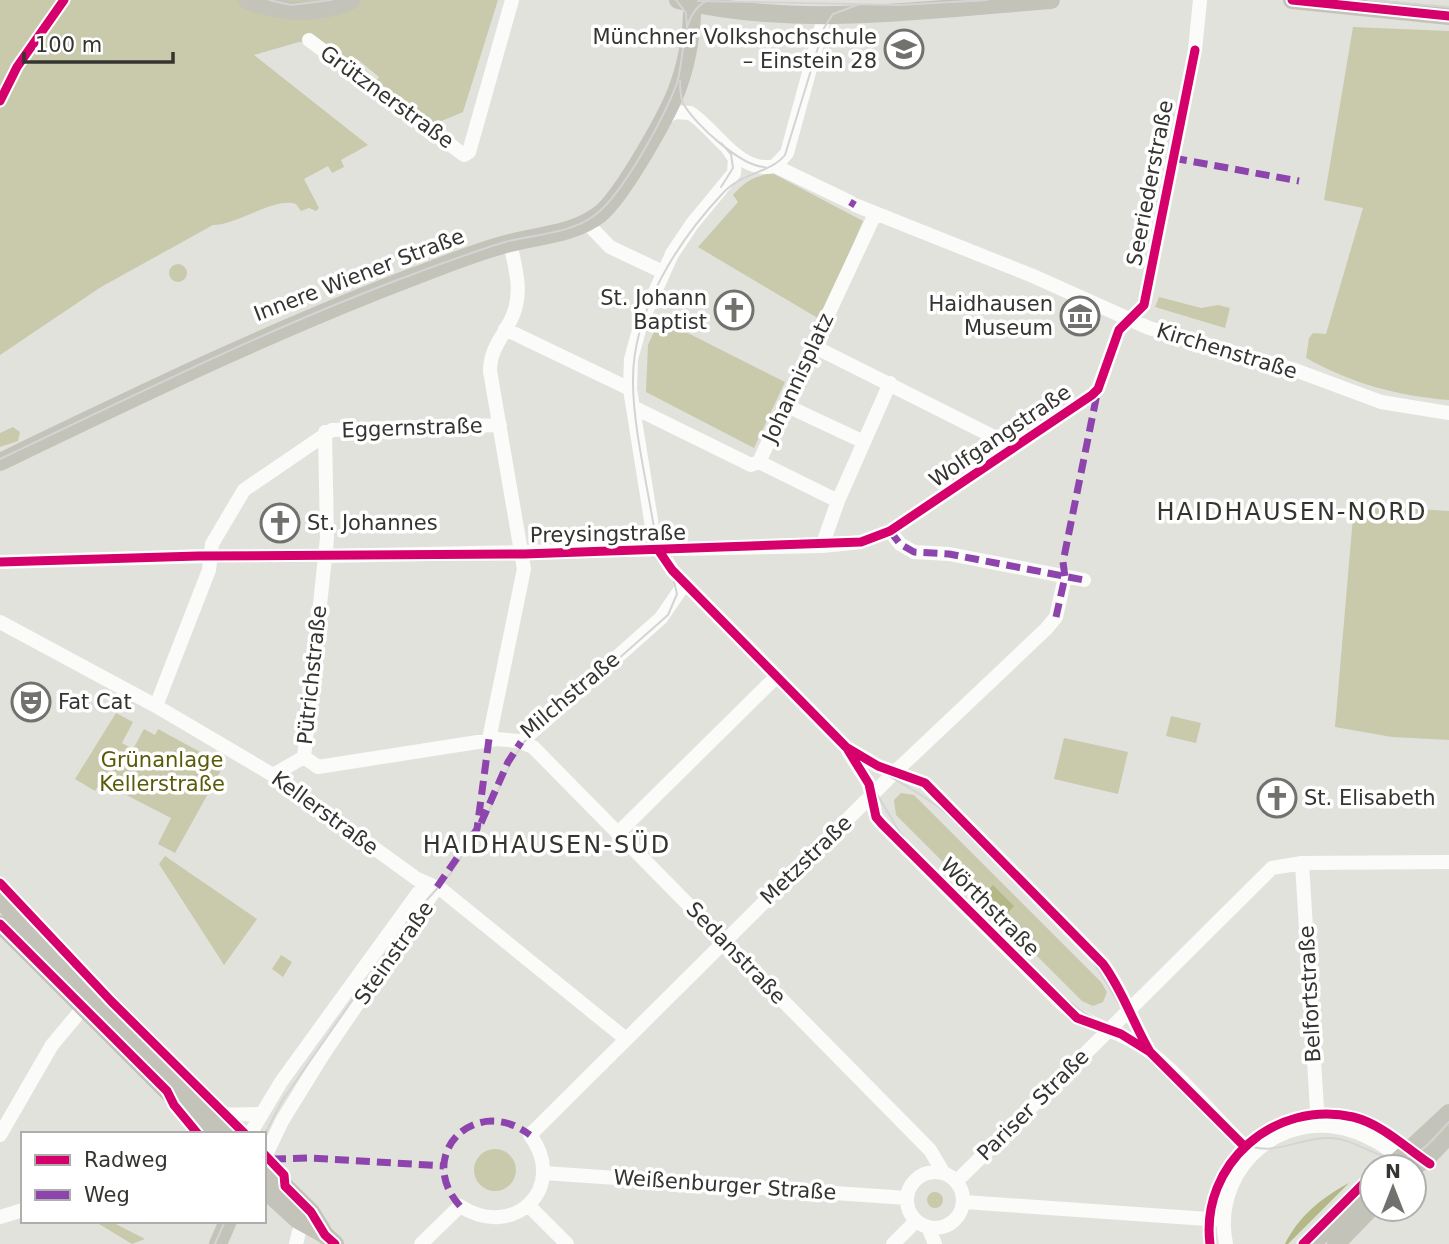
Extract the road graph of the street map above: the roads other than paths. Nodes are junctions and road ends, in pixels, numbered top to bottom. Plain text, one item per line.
1 (247, 0) edge
2 (352, 0) edge
3 (512, 0) edge
4 (1051, 0) edge
5 (1200, 0) edge
6 (1293, 0) edge
7 (687, 1) edge
8 (825, 14) junction
9 (1449, 16) edge
10 (309, 40) dead end
11 (678, 86) junction
12 (694, 116) junction
13 (660, 121) junction
14 (727, 147) junction
15 (774, 166) junction
16 (722, 189) junction
17 (875, 214) junction
18 (587, 223) junction
19 (510, 243) junction
20 (663, 272) junction
21 (1130, 318) junction
22 (505, 329) junction
23 (813, 346) junction
24 (890, 383) junction
25 (630, 388) junction
26 (785, 405) junction
27 (633, 407) junction
28 (1449, 412) edge
29 (500, 425) junction
30 (324, 432) junction
31 (864, 442) junction
32 (1014, 447) junction
33 (0, 462) edge
34 (758, 462) junction
35 (838, 500) junction
36 (890, 531) junction
37 (822, 546) junction
38 (659, 551) junction
39 (524, 554) junction
40 (209, 556) junction
41 (325, 556) junction
42 (0, 562) edge
43 (1065, 577) junction
44 (1084, 580) dead end
45 (685, 583) junction
46 (0, 622) edge
47 (777, 676) junction
48 (156, 706) junction
49 (489, 739) junction
50 (521, 742) junction
51 (846, 747) junction
52 (304, 757) junction
53 (894, 772) junction
54 (273, 775) junction
55 (872, 795) junction
56 (618, 833) junction
57 (1449, 862) edge
58 (1302, 863) junction
59 (437, 887) junction
60 (0, 900) edge
61 (0, 924) edge
62 (724, 941) junction
63 (83, 1007) junction
64 (1127, 1011) junction
65 (1108, 1030) junction
66 (626, 1038) junction
67 (1150, 1052) junction
68 (1449, 1113) edge
69 (259, 1114) junction
70 (216, 1115) junction
71 (1318, 1126) junction
72 (208, 1132) edge
73 (232, 1132) edge
74 (251, 1132) edge
75 (0, 1135) edge
76 (1449, 1135) edge
77 (1252, 1153) junction
78 (1387, 1153) edge
79 (1415, 1153) edge
80 (266, 1155) edge
81 (1428, 1156) edge
82 (266, 1168) edge
83 (943, 1172) junction
84 (544, 1173) junction
85 (957, 1181) junction
86 (266, 1191) edge
87 (907, 1198) junction
88 (1358, 1198) edge
89 (964, 1202) junction
90 (528, 1205) junction
91 (21, 1211) edge
92 (0, 1217) edge
93 (298, 1220) junction
94 (1222, 1220) junction
95 (1358, 1222) edge
96 (227, 1223) edge
97 (922, 1224) junction
98 (330, 1239) edge
99 (218, 1244) edge
100 (296, 1244) edge
101 (421, 1244) edge
102 (567, 1244) edge
103 (893, 1244) edge
104 (935, 1244) edge
105 (1226, 1244) edge
106 (1312, 1244) edge
107 (1336, 1244) edge

1 - 2 main road
3 - 10 street, Grütznerstraße
4 - 8 main road
5 - 21 street, Seeriederstraße
6 - 9 main road
7 - 8 main road
7 - 11 main road, Innere Wiener Straße
8 - 15 street
11 - 12 street, Kirchenstraße
11 - 13 main road, Innere Wiener Straße
12 - 13 street
12 - 14 street, Kirchenstraße
13 - 18 main road, Innere Wiener Straße
14 - 15 street, Kirchenstraße
14 - 16 street
15 - 16 street
15 - 17 street, Kirchenstraße
16 - 20 street
17 - 21 street, Kirchenstraße
17 - 23 street, Johannisplatz
18 - 19 main road, Innere Wiener Straße
18 - 20 street
19 - 22 street
19 - 33 main road, Innere Wiener Straße
20 - 25 street
21 - 28 street, Kirchenstraße
21 - 32 street, Wolfgangstraße
22 - 25 street
22 - 29 street
23 - 24 street
23 - 26 street, Johannisplatz
24 - 31 street
24 - 32 street
25 - 27 street
26 - 31 street
26 - 34 street, Johannisplatz
27 - 34 street, Johannisplatz
27 - 38 street
29 - 30 street, Eggernstraße
29 - 39 street
30 - 40 street
30 - 41 street, Pütrichstraße
31 - 35 street
32 - 36 street, Wolfgangstraße
34 - 35 street
35 - 37 street
36 - 37 street, Preysingstraße
36 - 43 street
37 - 38 street, Preysingstraße
38 - 39 street, Preysingstraße
38 - 45 street, Wörthstraße
39 - 41 street, Preysingstraße
39 - 49 street
40 - 42 street
40 - 48 street
41 - 52 street, Pütrichstraße
43 - 44 street
43 - 53 street, Metzstraße
45 - 47 street, Wörthstraße
45 - 50 street, Milchstraße
46 - 48 street, Kellerstraße
47 - 51 street, Wörthstraße
47 - 56 street
48 - 54 street, Kellerstraße
49 - 50 street, Milchstraße
49 - 52 street, Milchstraße
50 - 56 street, Sedanstraße
51 - 53 street, Wörthstraße
51 - 55 street, Wörthstraße
52 - 54 street, Pütrichstraße
53 - 55 street, Metzstraße
53 - 64 street, Wörthstraße
54 - 59 street, Kellerstraße
55 - 62 street, Metzstraße
55 - 65 street, Wörthstraße
56 - 62 street, Sedanstraße
57 - 58 street, Pariser Straße
58 - 64 street, Pariser Straße
58 - 71 street, Belfortstraße
59 - 66 street, Kellerstraße
59 - 69 street, Steinstraße
59 - 80 street, Steinstraße
60 - 70 main road
61 - 63 main road
62 - 66 street, Metzstraße
62 - 83 street, Sedanstraße
63 - 72 main road
63 - 75 street
64 - 65 street, Pariser Straße
64 - 67 street, Wörthstraße
65 - 67 street, Wörthstraße
65 - 85 street, Pariser Straße
66 - 84 street, Metzstraße
67 - 77 street, Wörthstraße
68 - 79 main road
69 - 70 street
69 - 74 street, Steinstraße
70 - 73 main road
71 - 77 street
71 - 78 street
76 - 81 main road
77 - 94 street
82 - 98 main road
83 - 85 street
83 - 87 street
84 - 87 street, Weißenburger Straße
84 - 90 street
85 - 89 street
86 - 93 main road
87 - 97 street
88 - 106 main road
89 - 94 street
89 - 97 street
90 - 101 street
90 - 102 street
91 - 92 street
93 - 98 main road
93 - 100 street
94 - 105 street
95 - 107 main road
96 - 99 main road
97 - 103 street
97 - 104 street

